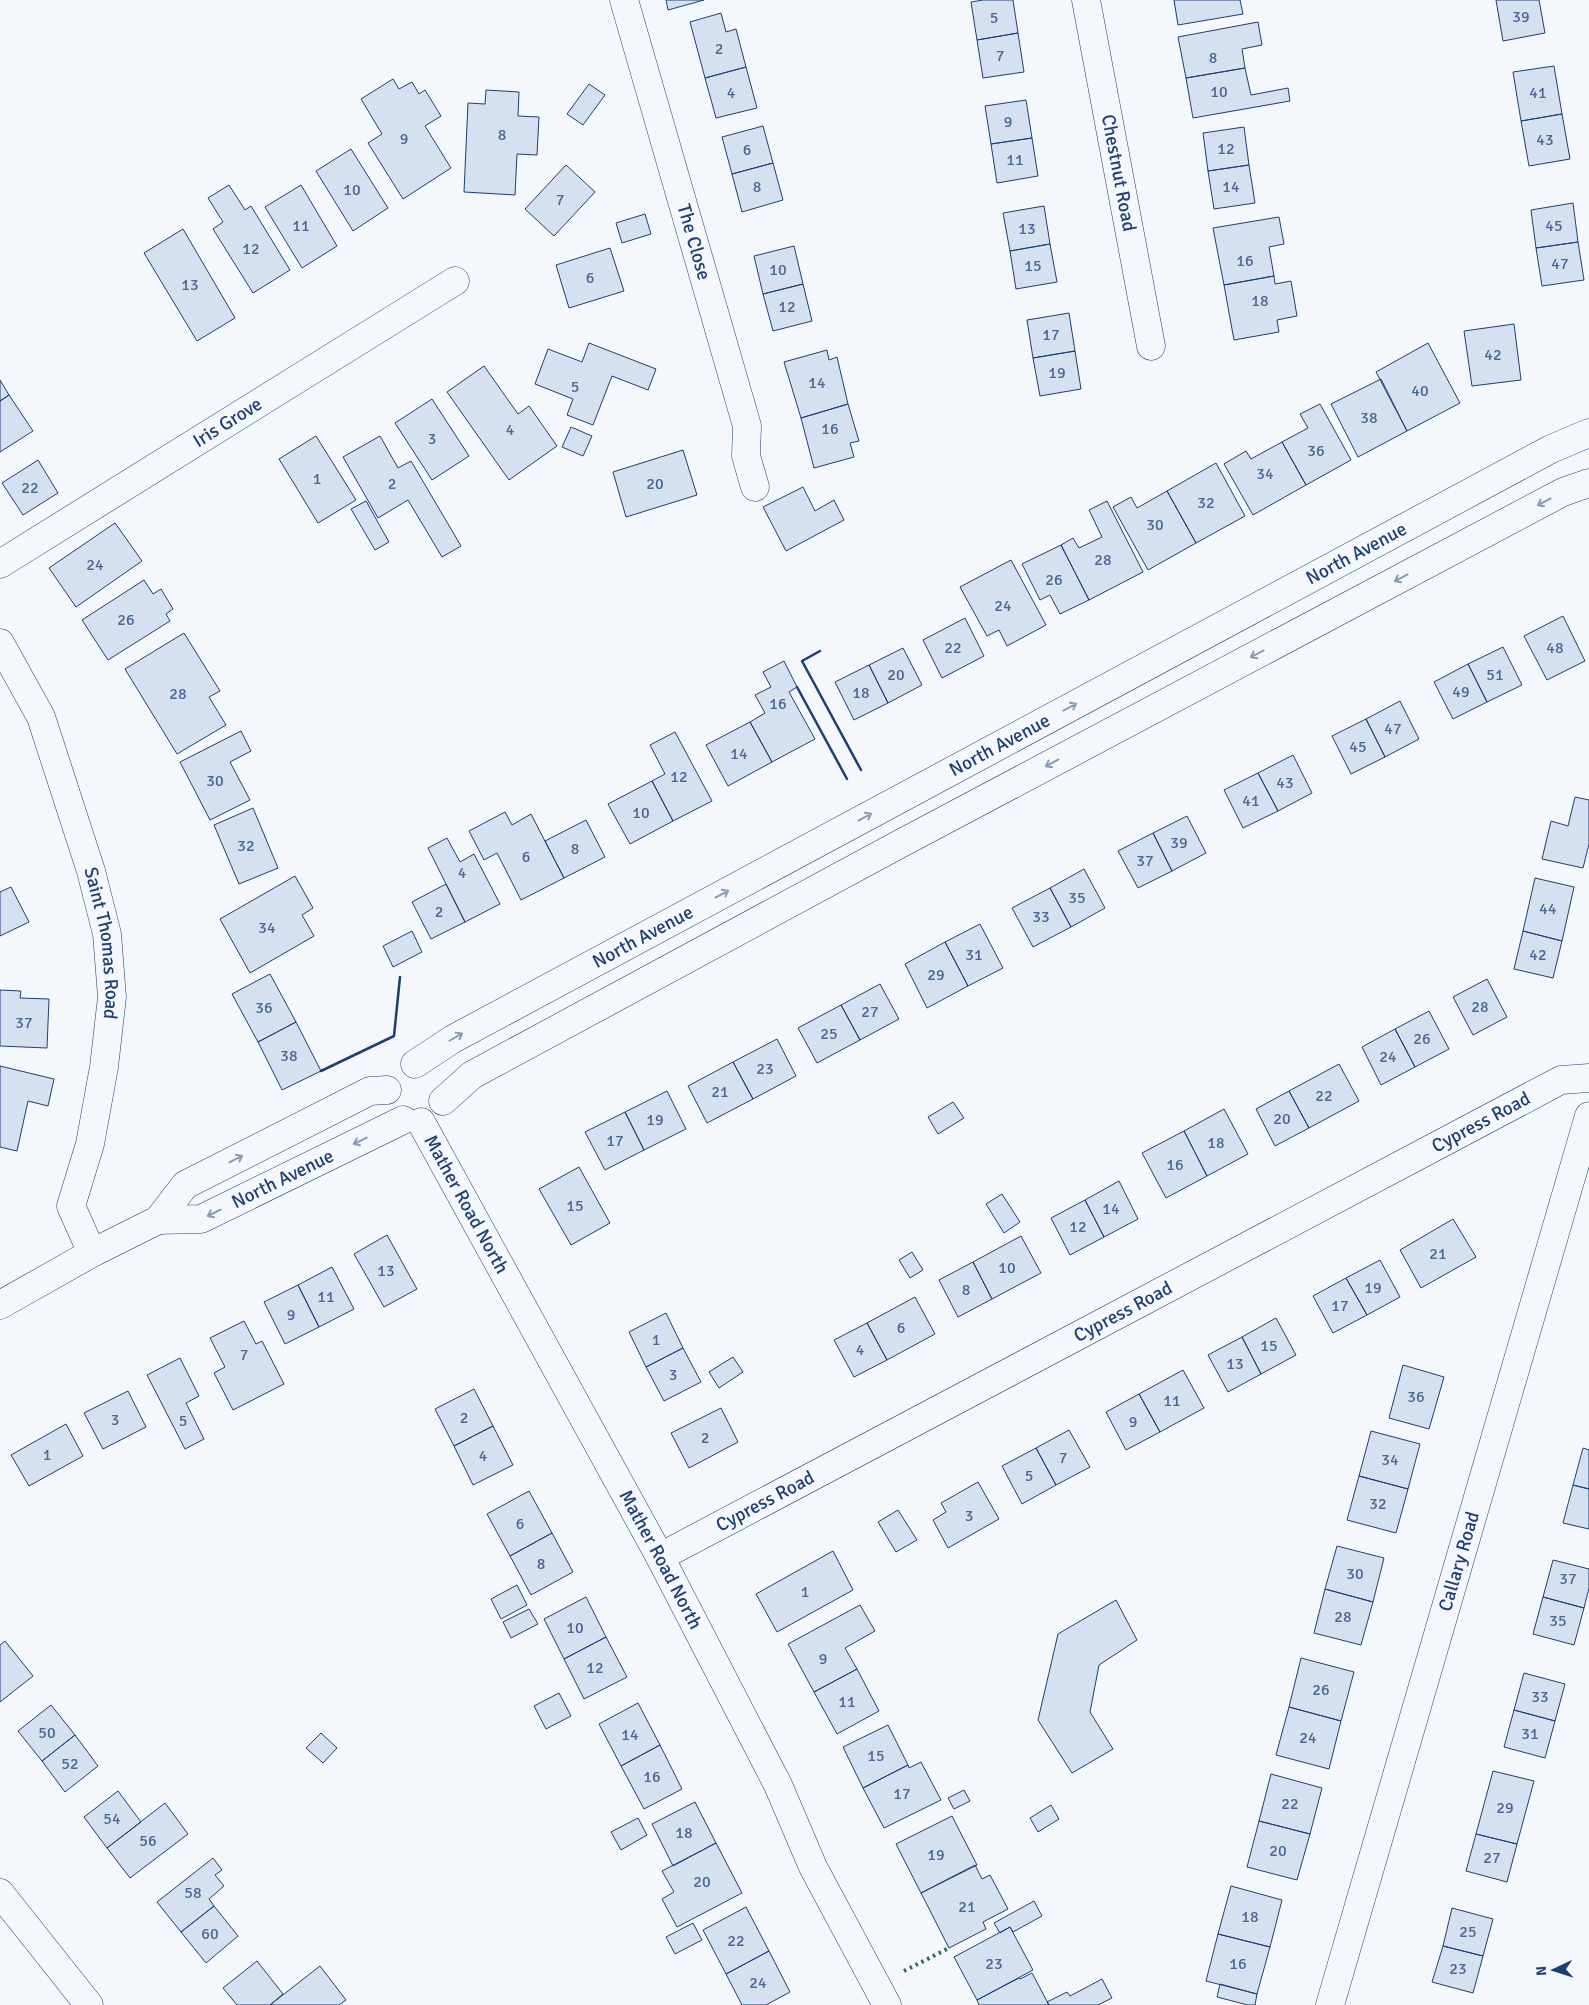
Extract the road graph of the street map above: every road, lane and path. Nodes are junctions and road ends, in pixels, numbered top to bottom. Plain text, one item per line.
1 (624, 0) edge
2 (1086, 0) edge
3 (455, 281) dead end
4 (1151, 346) dead end
5 (1589, 433) edge
6 (1589, 483) edge
7 (756, 487) dead end
8 (0, 564) edge
9 (0, 643) edge
10 (415, 1064) junction
11 (1589, 1078) edge
12 (387, 1090) junction
13 (443, 1101) junction
14 (1589, 1116) edge
15 (412, 1121) junction
16 (158, 1220) junction
17 (92, 1253) junction
18 (0, 1304) edge
19 (660, 1557) junction
20 (0, 1893) edge
21 (89, 2005) edge
22 (886, 2005) edge
23 (1330, 2005) edge

1 - 7 street, The Close
2 - 4 street, Chestnut Road
3 - 8 street, Iris Grove
10 -> 5 street, North Avenue
6 -> 13 street, North Avenue
9 - 17 street, Saint Thomas Road
10 - 12 street, North Avenue
10 - 13 street
11 - 19 street, Cypress Road
12 - 15 street
16 -> 12 street, North Avenue
13 - 15 street, North Avenue
14 - 23 street, Callary Road
15 -> 16 street, North Avenue
15 - 19 street, Mather Road North
16 - 17 street, North Avenue
17 - 18 street, North Avenue
19 - 22 street, Mather Road North
20 - 21 street

